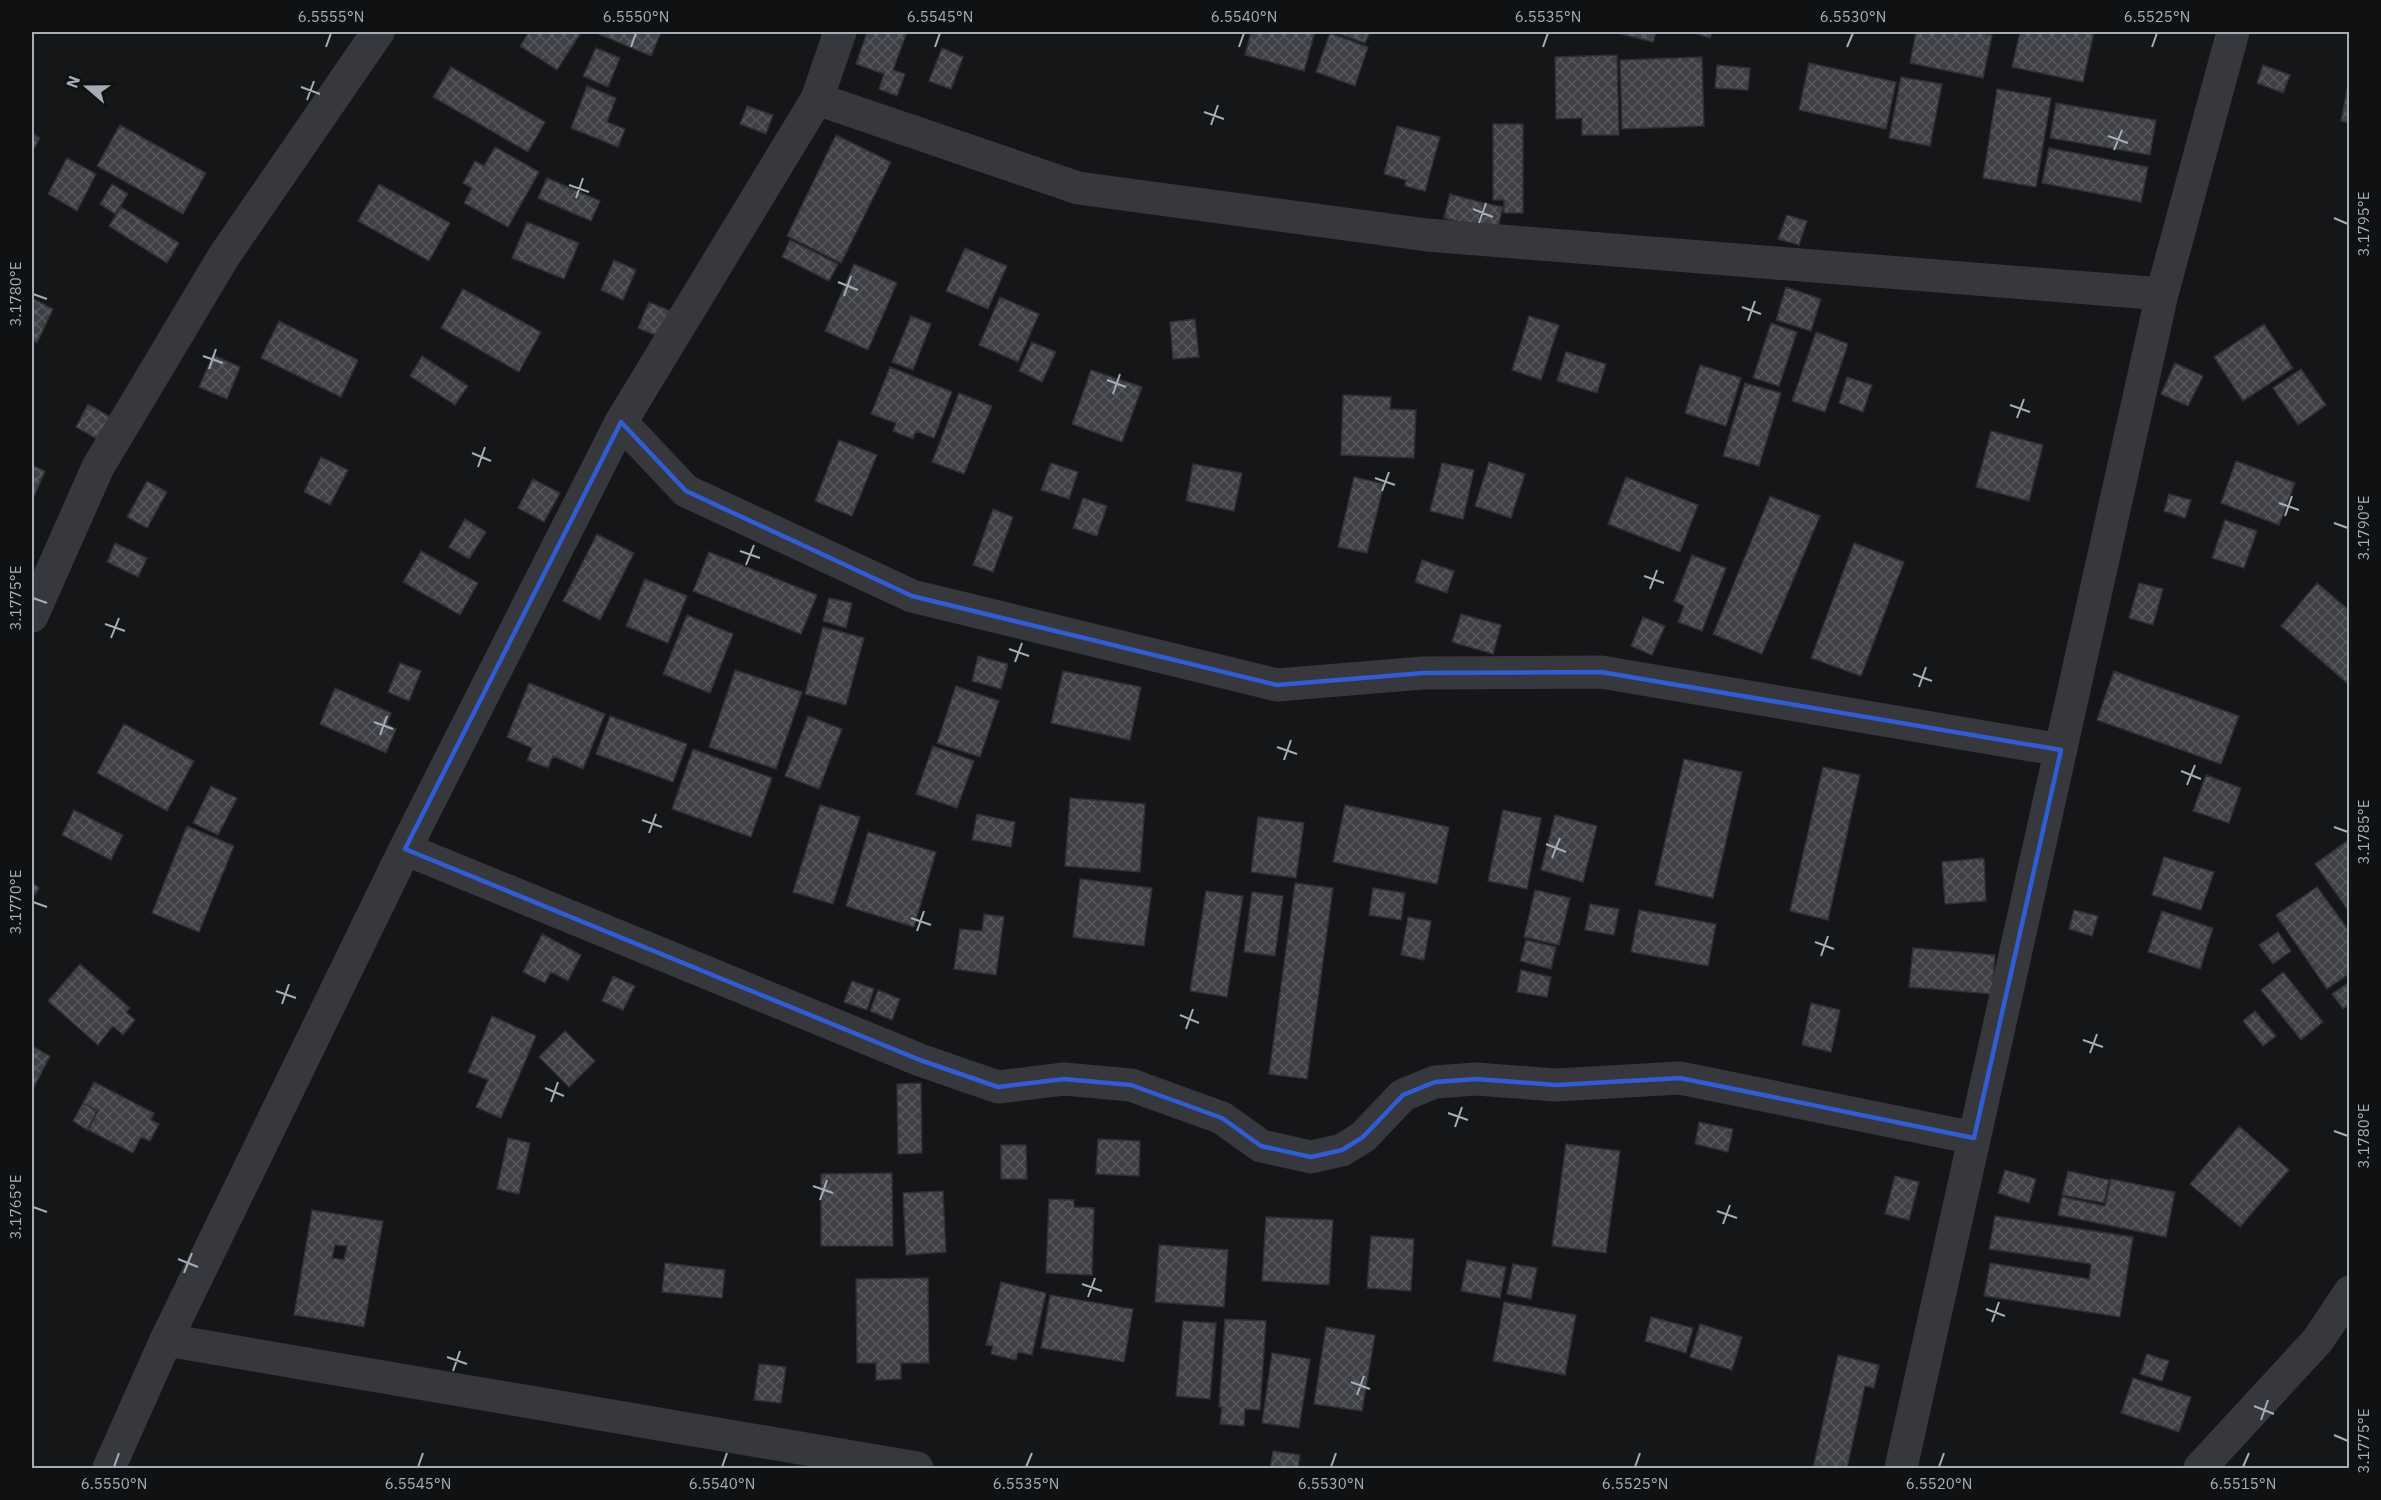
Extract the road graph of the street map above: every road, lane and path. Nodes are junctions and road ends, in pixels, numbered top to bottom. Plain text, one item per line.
1 (378, 32) edge
2 (840, 32) edge
3 (2233, 32) edge
4 (818, 99) junction
5 (2162, 294) junction
6 (621, 422) junction
7 (32, 616) edge
8 (2061, 750) junction
9 (405, 849) junction
10 (1974, 1138) junction
11 (2349, 1292) edge
12 (166, 1340) junction
13 (109, 1468) edge
14 (917, 1468) edge
15 (1901, 1468) edge
16 (2200, 1468) edge

1 - 7 street
2 - 4 street
3 - 5 street
4 - 5 street
4 - 6 street
5 - 8 street
6 - 8 street
6 - 9 street
8 - 10 street
9 - 10 street
9 - 12 street
10 - 15 street
11 - 16 street
12 - 13 street
12 - 14 street

